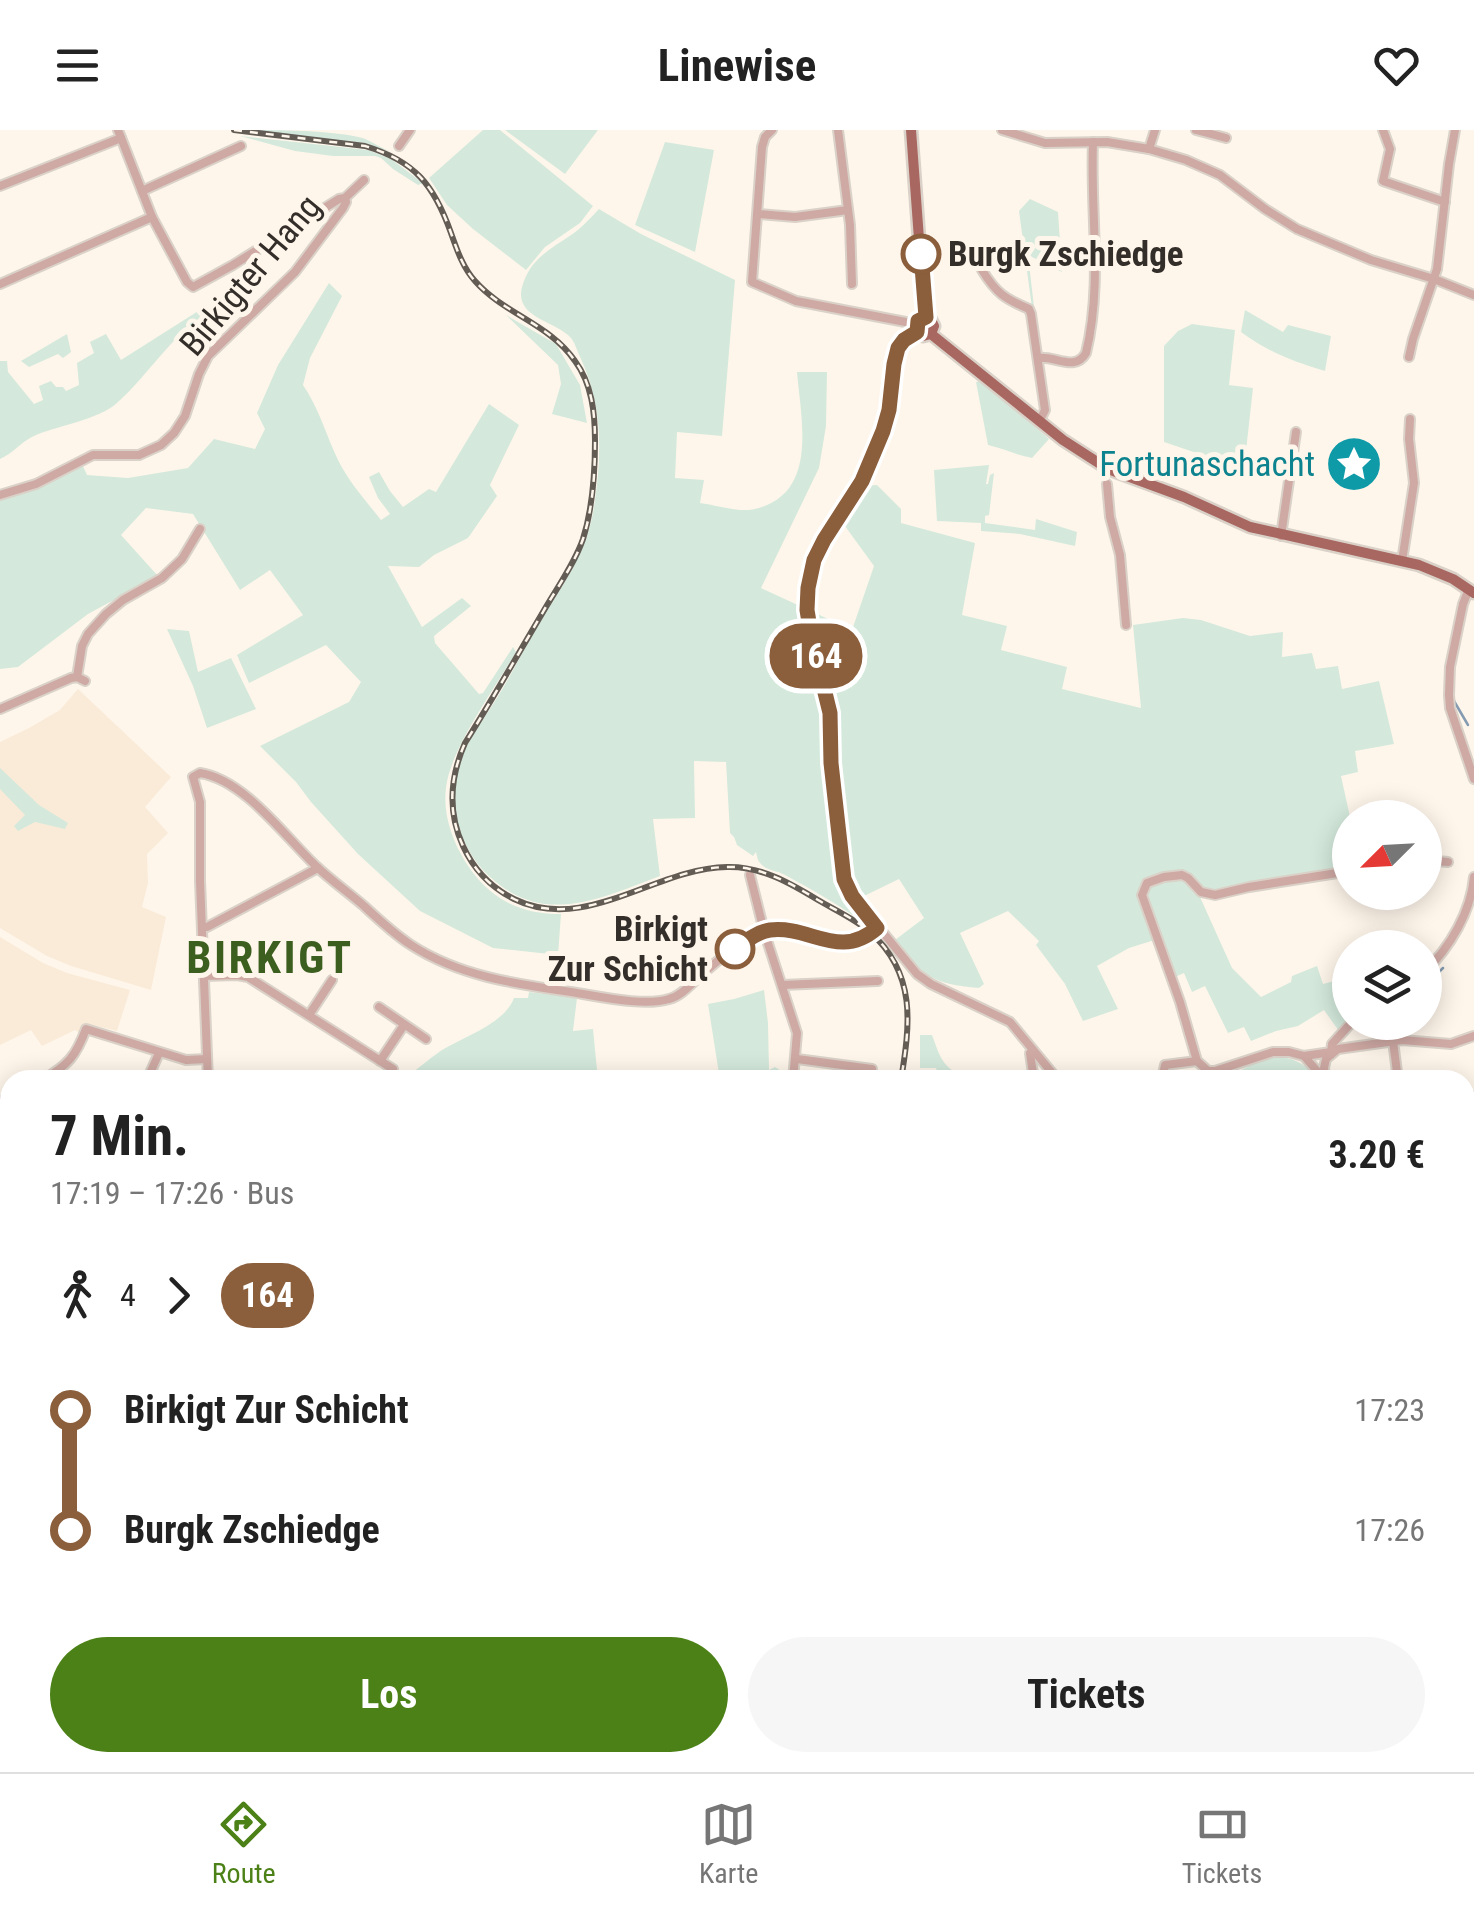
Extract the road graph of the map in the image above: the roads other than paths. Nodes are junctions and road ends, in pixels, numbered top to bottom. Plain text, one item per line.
1 (410, 130) edge
2 (838, 130) edge
3 (911, 130) edge
4 (1002, 130) edge
5 (1154, 130) edge
6 (1196, 130) edge
7 (1384, 130) edge
8 (1455, 130) edge
9 (771, 131) edge
10 (119, 134) edge
11 (1226, 138) dead end
12 (1093, 142) junction
13 (241, 146) dead end
14 (399, 146) dead end
15 (1149, 150) junction
16 (364, 180) dead end
17 (0, 186) edge
18 (142, 191) junction
19 (346, 198) junction
20 (1445, 202) junction
21 (848, 210) junction
22 (758, 214) junction
23 (152, 217) junction
24 (982, 270) dead end
25 (1434, 279) junction
26 (0, 284) edge
27 (852, 284) dead end
28 (1473, 291) edge
29 (920, 324) junction
30 (1409, 357) dead end
31 (1039, 358) junction
32 (1410, 419) dead end
33 (1040, 422) junction
34 (1296, 432) dead end
35 (1107, 484) dead end
36 (5, 494) edge
37 (200, 529) dead end
38 (1282, 536) junction
39 (1402, 560) junction
40 (1471, 591) edge
41 (1126, 625) dead end
42 (0, 709) edge
43 (1474, 780) edge
44 (1442, 861) edge
45 (1448, 862) dead end
46 (318, 868) junction
47 (1332, 874) edge
48 (750, 875) dead end
49 (1474, 877) edge
50 (202, 927) junction
51 (877, 928) junction
52 (764, 931) junction
53 (1442, 952) edge
54 (204, 976) junction
55 (332, 980) dead end
56 (878, 981) dead end
57 (782, 984) junction
58 (378, 1007) dead end
59 (309, 1015) junction
60 (404, 1024) junction
61 (1474, 1036) edge
62 (426, 1039) dead end
63 (1336, 1040) edge
64 (1394, 1041) junction
65 (1033, 1050) junction
66 (1331, 1052) junction
67 (159, 1053) junction
68 (1304, 1056) junction
69 (797, 1059) junction
70 (207, 1060) junction
71 (380, 1061) junction
72 (1198, 1061) junction
73 (392, 1068) dead end
74 (872, 1069) dead end
75 (59, 1070) edge
76 (151, 1070) edge
77 (208, 1070) edge
78 (795, 1070) edge
79 (1033, 1070) edge
80 (1050, 1070) edge
81 (1164, 1070) edge
82 (1207, 1070) edge
83 (1221, 1070) edge
84 (1316, 1070) edge
85 (1324, 1070) edge
86 (1397, 1070) edge

1 - 14 street
2 - 21 street
3 - 29 main road
4 - 12 street
5 - 15 street
6 - 11 street
7 - 20 street
8 - 20 street
9 - 22 street
10 - 17 street
10 - 18 street
12 - 15 street
12 - 31 street
13 - 18 street
15 - 25 street
16 - 19 street, Birkigter Hang
18 - 23 street
19 - 23 street, Birkigter Hang
19 - 36 street, Birkigter Hang
20 - 25 street
21 - 22 street
21 - 27 street
22 - 29 street
23 - 26 street
24 - 31 street
25 - 28 street
25 - 30 street
29 - 33 main road
29 - 51 street
31 - 33 street
32 - 39 street
33 - 38 main road
34 - 38 street
35 - 41 street
37 - 42 street
38 - 39 main road
39 - 40 main road
40 - 43 street
44 - 45 street
46 - 50 street
46 - 50 street
46 - 52 street
47 - 72 street
48 - 52 street
49 - 53 street
50 - 54 street
51 - 52 street
51 - 65 street
52 - 57 street
54 - 59 street
54 - 70 street
55 - 59 street
56 - 57 street
57 - 69 street
58 - 60 street
59 - 71 street
60 - 62 street
60 - 71 street
61 - 64 street
63 - 66 street
64 - 66 street
64 - 86 street
65 - 79 street
65 - 80 street
66 - 68 street
66 - 85 street
67 - 70 street
67 - 75 street
67 - 76 street
68 - 83 street
68 - 84 street
69 - 74 street
69 - 78 street
70 - 77 street
71 - 73 street
72 - 81 street
72 - 82 street

